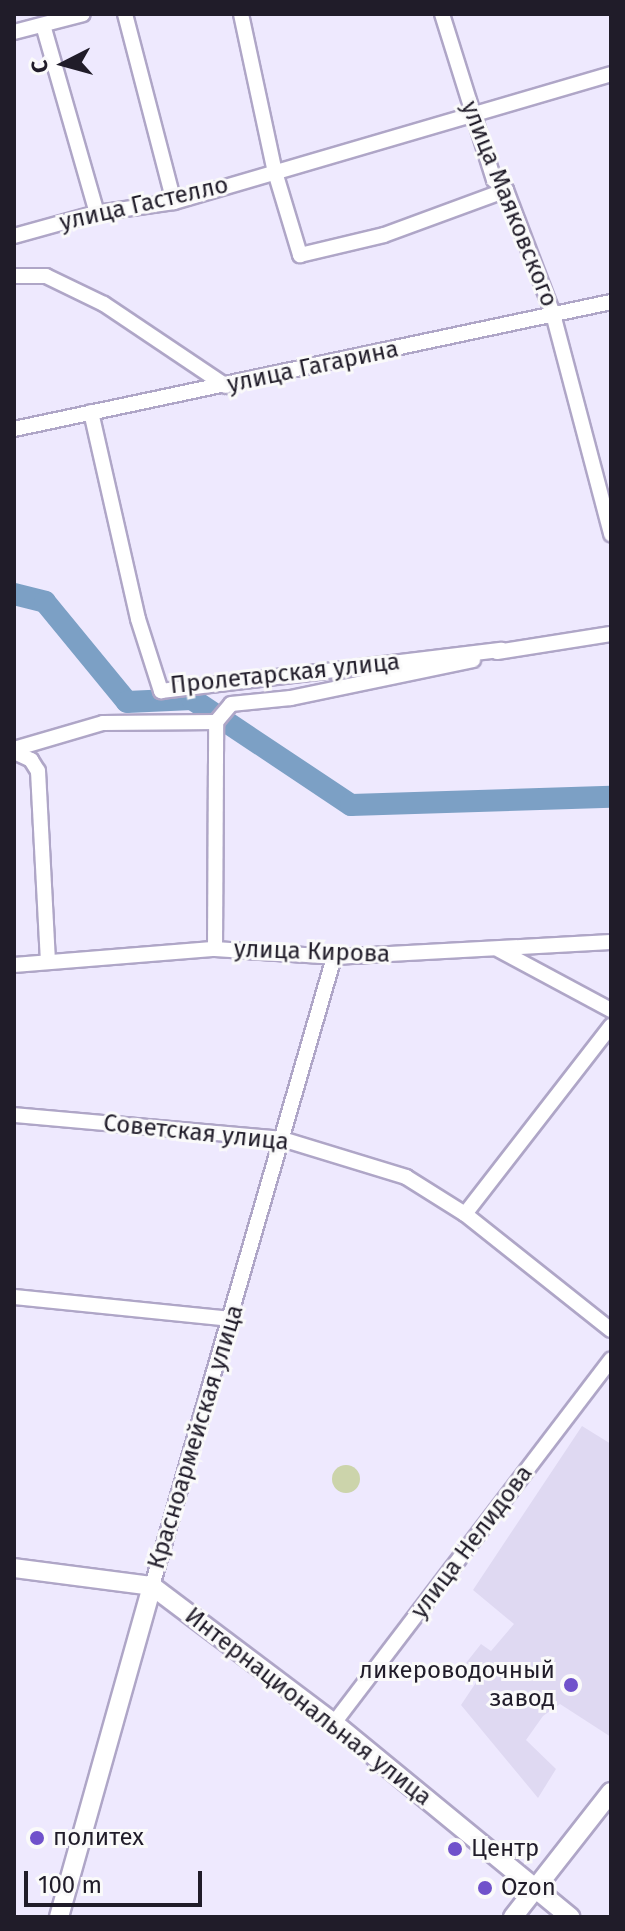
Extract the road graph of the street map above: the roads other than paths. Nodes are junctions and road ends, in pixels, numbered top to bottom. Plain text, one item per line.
1 (83, 14) edge
2 (125, 14) edge
3 (241, 14) edge
4 (442, 14) edge
5 (43, 25) junction
6 (14, 32) edge
7 (611, 74) edge
8 (469, 113) junction
9 (275, 172) junction
10 (506, 190) junction
11 (174, 202) junction
12 (97, 213) junction
13 (14, 236) edge
14 (14, 276) edge
15 (611, 302) edge
16 (553, 314) junction
17 (226, 386) junction
18 (91, 412) junction
19 (14, 429) edge
20 (611, 534) edge
21 (611, 634) edge
22 (502, 650) junction
23 (217, 722) junction
24 (14, 750) edge
25 (611, 942) edge
26 (215, 949) junction
27 (499, 950) junction
28 (334, 957) junction
29 (48, 962) junction
30 (14, 965) edge
31 (611, 1010) edge
32 (611, 1026) edge
33 (14, 1115) edge
34 (282, 1139) junction
35 (465, 1214) junction
36 (14, 1297) edge
37 (232, 1319) junction
38 (611, 1330) edge
39 (611, 1360) edge
40 (14, 1568) edge
41 (152, 1586) junction
42 (334, 1723) junction
43 (611, 1792) edge
44 (534, 1887) junction
45 (59, 1917) edge
46 (513, 1917) edge
47 (570, 1917) edge

1 - 5 street
2 - 11 street
3 - 9 street
4 - 8 street, улица Маяковского
5 - 6 street
5 - 12 street
7 - 8 street, улица Гастелло
8 - 9 street, улица Гастелло
8 - 10 street, улица Маяковского
9 - 10 street
9 - 11 street, улица Гастелло
10 - 16 street, улица Маяковского
11 - 12 street, улица Гастелло
12 - 13 street, улица Гастелло
14 - 17 street
15 - 16 street, улица Гагарина
16 - 17 street, улица Гагарина
16 - 20 street, улица Маяковского
17 - 18 street, улица Гагарина
18 - 19 street, улица Гагарина
18 - 22 street, Пролетарская улица
21 - 22 street, Пролетарская улица
22 - 23 street, Пролетарская улица
23 - 24 street, Пролетарская улица
23 - 26 street
24 - 29 street
25 - 27 street, улица Кирова
26 - 28 street, улица Кирова
26 - 29 street, улица Кирова
27 - 28 street, улица Кирова
27 - 31 street
28 - 34 street, Красноармейская улица
29 - 30 street, улица Кирова
32 - 35 street
33 - 34 street, Советская улица
34 - 35 street, Советская улица
34 - 37 street, Красноармейская улица
35 - 38 street, Советская улица
36 - 37 street
37 - 41 street, Красноармейская улица
39 - 42 street, улица Нелидова
40 - 41 main road, Интернациональная улица
41 - 42 main road, Интернациональная улица
41 - 45 main road, Красноармейская улица
42 - 44 main road, Интернациональная улица
43 - 44 main road
44 - 46 main road
44 - 47 main road, Интернациональная улица

